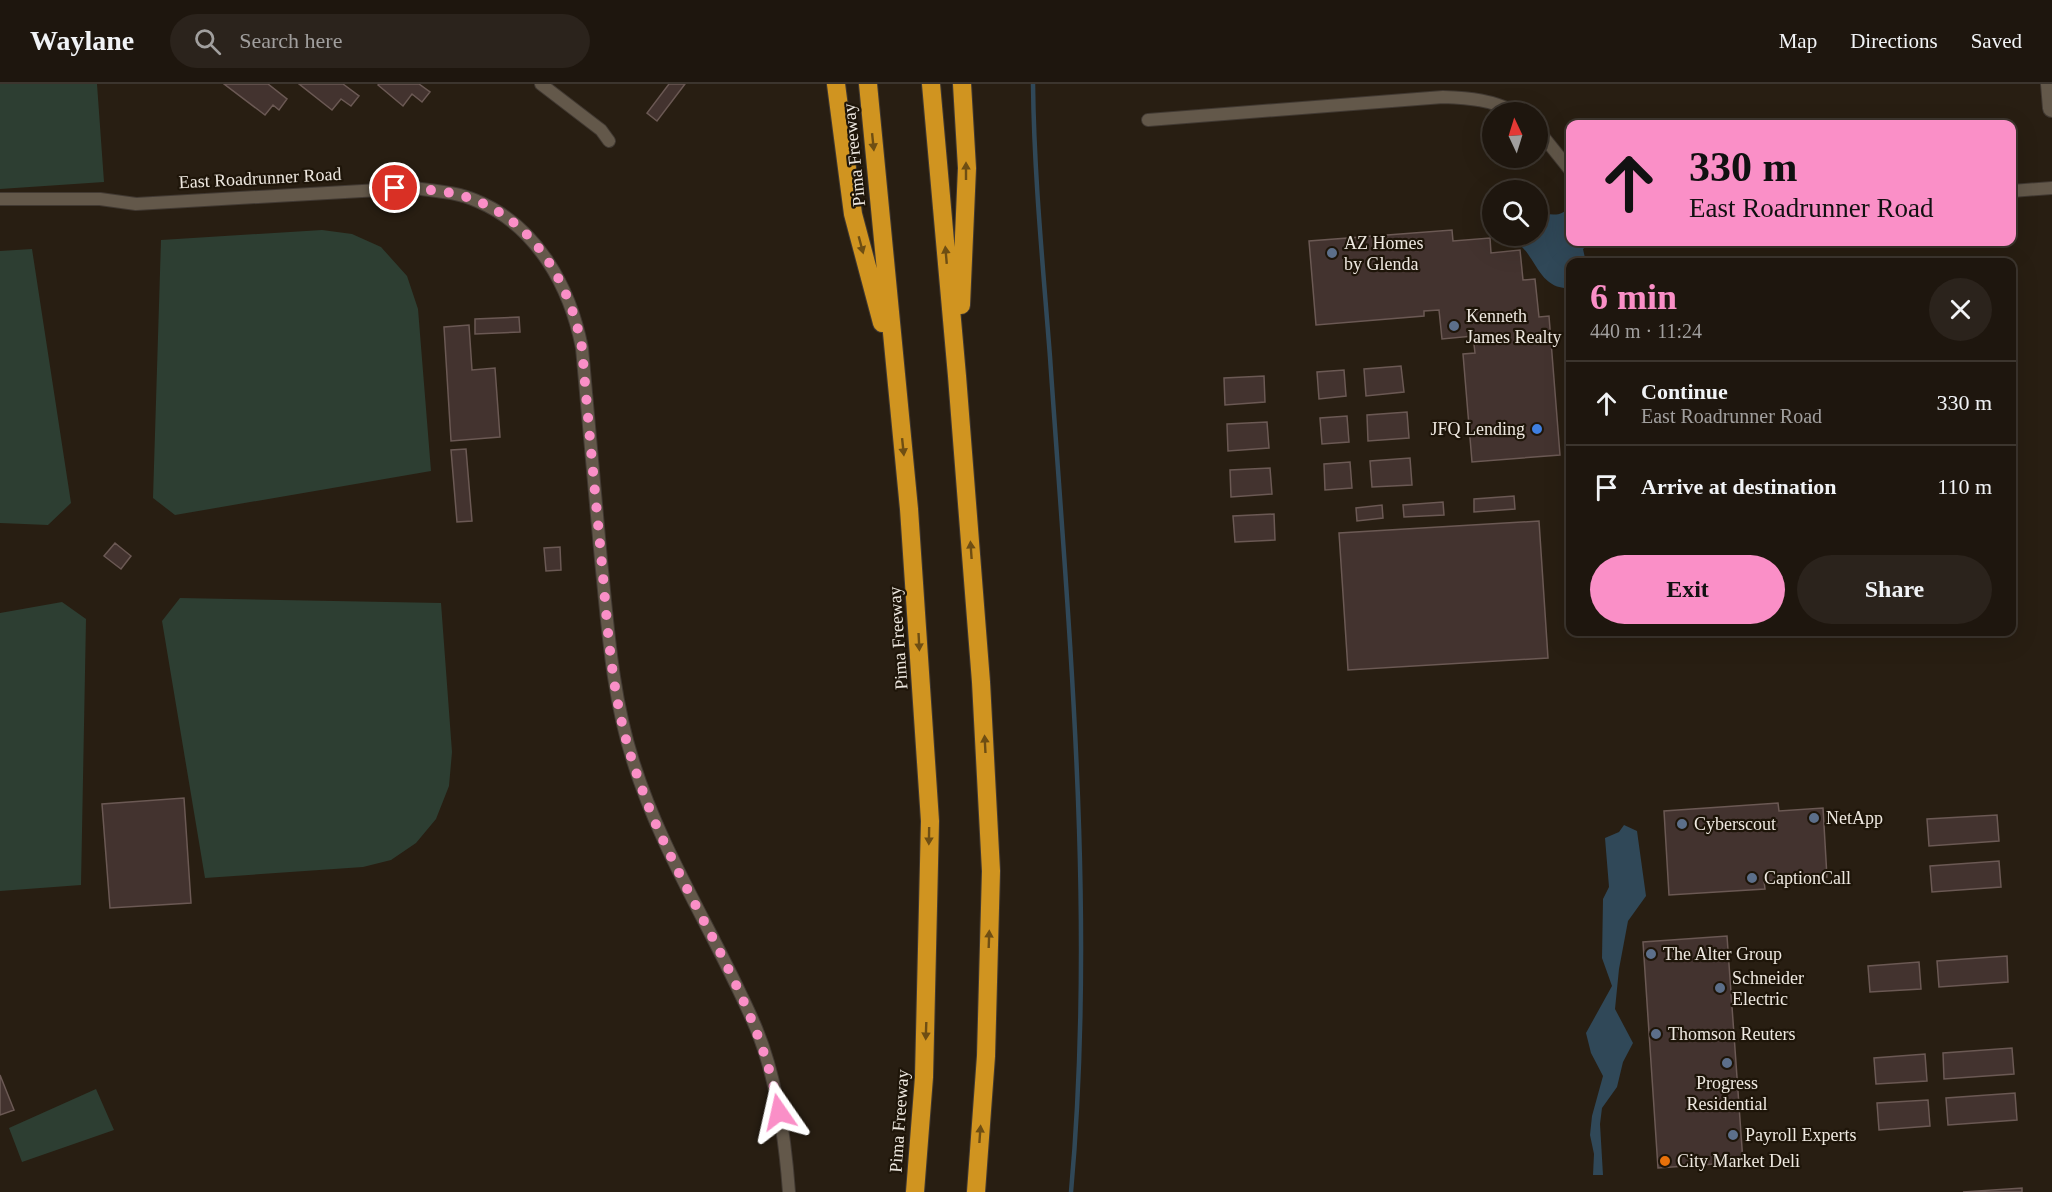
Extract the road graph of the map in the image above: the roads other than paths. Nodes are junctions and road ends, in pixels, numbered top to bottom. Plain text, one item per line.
1 (541, 84) edge
2 (836, 84) edge
3 (868, 84) edge
4 (931, 84) edge
5 (962, 84) edge
6 (2050, 84) edge
7 (1490, 102) edge
8 (2052, 108) edge
9 (1148, 120) dead end
10 (609, 141) dead end
11 (1548, 142) edge
12 (1566, 165) edge
13 (2052, 188) edge
14 (2016, 191) edge
15 (0, 199) edge
16 (957, 376) junction
17 (898, 389) junction
18 (789, 1192) edge
19 (915, 1192) edge
20 (976, 1192) edge

1 - 10 street
2 -> 17 highway
3 -> 17 highway, Pima Freeway
16 -> 4 highway
16 -> 5 highway
6 - 8 street
7 - 9 street
11 - 12 street
13 - 14 street
15 - 18 street, East Roadrunner Road
20 -> 16 highway
17 -> 19 highway, Pima Freeway

